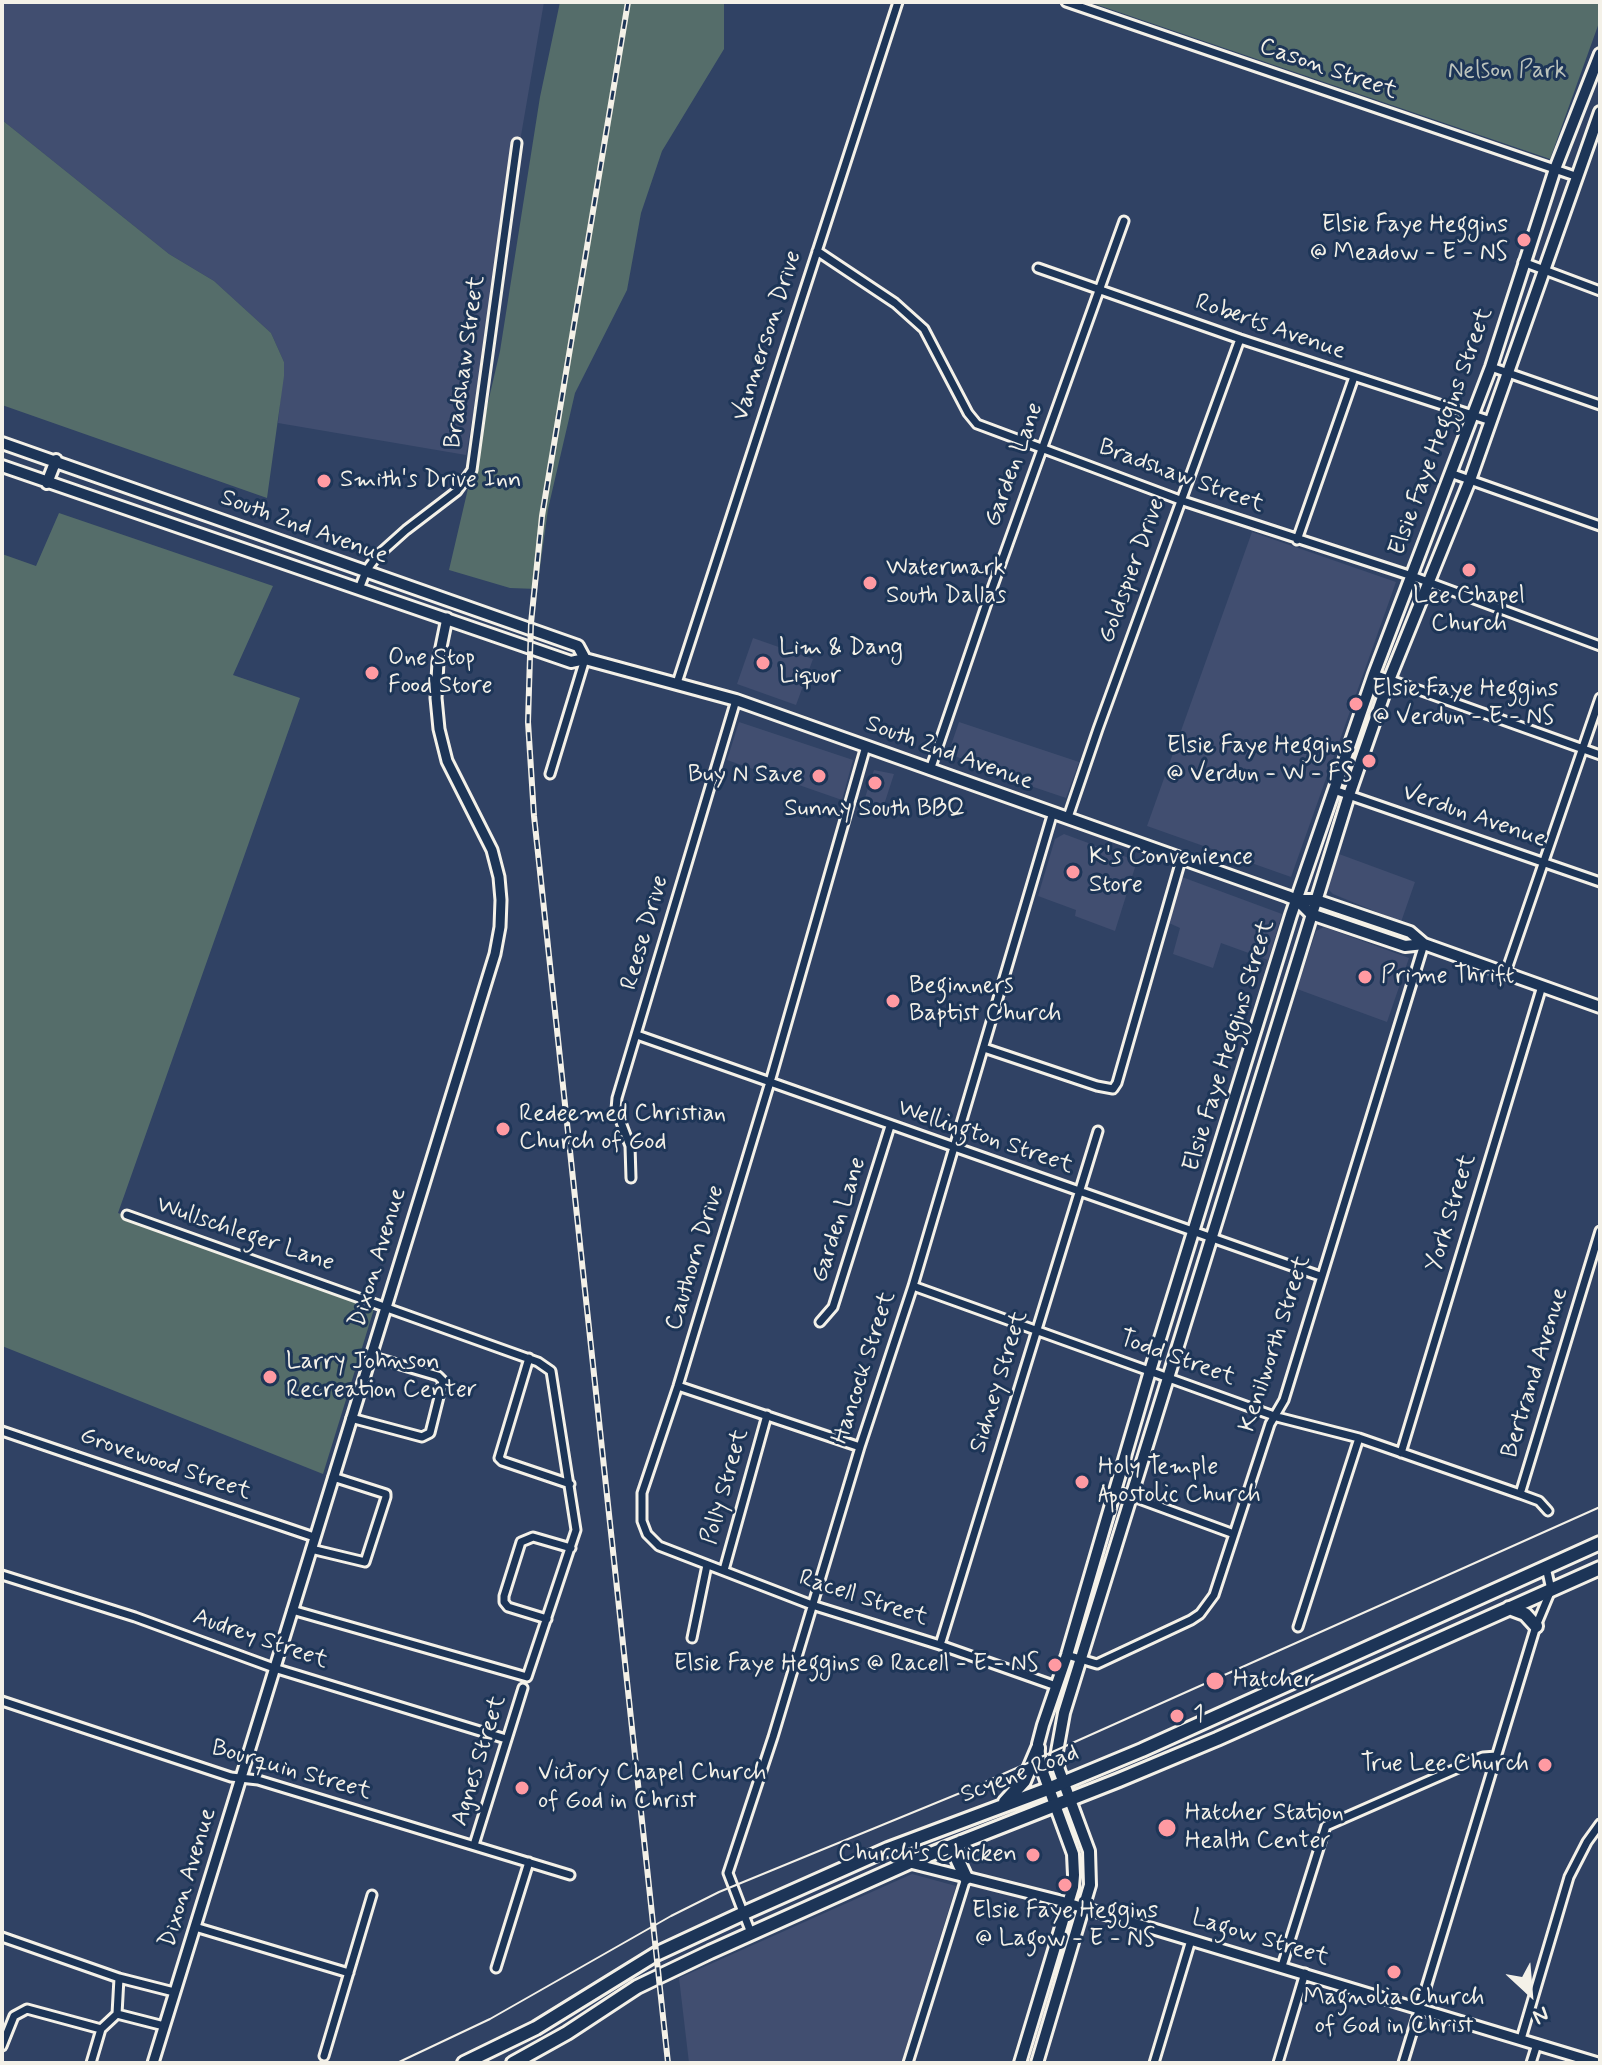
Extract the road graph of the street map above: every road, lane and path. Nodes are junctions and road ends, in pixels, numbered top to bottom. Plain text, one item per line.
1 (898, 2) edge
2 (1066, 2) edge
3 (1600, 54) edge
4 (1600, 112) edge
5 (517, 143) dead end
6 (1555, 169) junction
7 (1578, 177) junction
8 (1124, 221) dead end
9 (817, 251) junction
10 (1523, 262) junction
11 (1038, 268) dead end
12 (1543, 271) junction
13 (1101, 290) junction
14 (1600, 291) edge
15 (1240, 339) junction
16 (1491, 367) junction
17 (1508, 373) junction
18 (1354, 377) junction
19 (1600, 405) edge
20 (1472, 414) junction
21 (1491, 421) junction
22 (2, 443) edge
23 (1043, 448) junction
24 (56, 460) junction
25 (2, 466) edge
26 (1450, 473) junction
27 (1470, 480) junction
28 (47, 483) junction
29 (1180, 500) junction
30 (1600, 526) edge
31 (1297, 540) junction
32 (366, 571) junction
33 (1412, 576) junction
34 (1427, 582) junction
35 (359, 589) junction
36 (451, 602) junction
37 (447, 618) junction
38 (1600, 646) edge
39 (585, 659) junction
40 (1374, 674) junction
41 (1389, 680) junction
42 (677, 683) junction
43 (1600, 698) edge
44 (736, 700) junction
45 (866, 746) junction
46 (1582, 749) junction
47 (1600, 755) edge
48 (930, 770) junction
49 (550, 774) dead end
50 (1334, 790) junction
51 (1349, 795) junction
52 (1053, 812) junction
53 (1068, 817) junction
54 (1181, 860) junction
55 (1543, 863) junction
56 (1600, 882) edge
57 (1297, 900) junction
58 (1316, 900) junction
59 (1311, 914) junction
60 (1424, 944) junction
61 (1506, 972) junction
62 (1269, 983) junction
63 (1542, 986) junction
64 (1288, 988) junction
65 (1600, 1007) edge
66 (637, 1035) junction
67 (984, 1048) junction
68 (770, 1082) junction
69 (890, 1126) junction
70 (1098, 1131) dead end
71 (954, 1147) junction
72 (631, 1178) dead end
73 (1078, 1192) junction
74 (127, 1215) dead end
75 (1194, 1230) junction
76 (1600, 1231) edge
77 (1210, 1238) junction
78 (1320, 1276) junction
79 (913, 1286) junction
80 (385, 1306) junction
81 (820, 1322) dead end
82 (1037, 1330) junction
83 (370, 1356) junction
84 (529, 1358) junction
85 (1150, 1371) junction
86 (1168, 1377) junction
87 (678, 1386) junction
88 (767, 1415) junction
89 (1277, 1417) junction
90 (351, 1418) junction
91 (2, 1431) edge
92 (1359, 1438) junction
93 (860, 1447) junction
94 (1401, 1453) junction
95 (333, 1477) junction
96 (570, 1484) junction
97 (1117, 1491) junction
98 (1520, 1494) junction
99 (1132, 1497) junction
100 (1548, 1511) dead end
101 (1234, 1534) junction
102 (314, 1537) junction
103 (1600, 1543) edge
104 (659, 1546) joint
105 (571, 1548) junction
106 (311, 1549) junction
107 (707, 1565) junction
108 (1546, 1567) junction
109 (1600, 1568) edge
110 (724, 1570) junction
111 (2, 1575) edge
112 (561, 1581) joint
113 (1551, 1590) junction
114 (812, 1605) junction
115 (1509, 1608) junction
116 (292, 1610) junction
117 (547, 1619) junction
118 (1536, 1626) junction
119 (1298, 1627) dead end
120 (692, 1638) dead end
121 (940, 1645) junction
122 (1067, 1655) junction
123 (1081, 1659) junction
124 (274, 1668) junction
125 (1305, 1676) junction
126 (1056, 1686) junction
127 (523, 1688) dead end
128 (2, 1701) edge
129 (1284, 1709) junction
130 (506, 1739) junction
131 (1038, 1748) junction
132 (1497, 1756) junction
133 (240, 1779) junction
134 (1064, 1783) junction
135 (1048, 1789) junction
136 (1070, 1799) junction
137 (1001, 1805) junction
138 (1054, 1805) junction
139 (1600, 1824) edge
140 (962, 1840) junction
141 (474, 1845) junction
142 (529, 1862) junction
143 (908, 1863) junction
144 (570, 1875) dead end
145 (966, 1878) junction
146 (372, 1895) dead end
147 (1068, 1903) junction
148 (1085, 1909) junction
149 (742, 1914) junction
150 (195, 1927) junction
151 (751, 1933) junction
152 (2, 1937) edge
153 (1191, 1940) junction
154 (1282, 1966) junction
155 (496, 1968) dead end
156 (349, 1973) junction
157 (1305, 1973) junction
158 (119, 1978) junction
159 (174, 1992) junction
160 (1419, 2008) junction
161 (117, 2014) junction
162 (164, 2026) junction
163 (101, 2029) junction
164 (1521, 2039) junction
165 (1537, 2044) junction
166 (2, 2046) edge
167 (324, 2056) dead end
168 (91, 2063) edge
169 (153, 2063) edge
170 (464, 2063) edge
171 (513, 2063) edge
172 (908, 2063) edge
173 (1020, 2063) edge
174 (1037, 2063) edge
175 (1154, 2063) edge
176 (1278, 2063) edge
177 (1403, 2063) edge
178 (1531, 2063) edge
179 (1598, 2063) edge

1 - 9 street, Vannerson Drive
2 - 6 street, Cason Street
3 - 6 main road, Elsie Faye Heggins Street
4 - 7 main road, Elsie Faye Heggins Street
5 - 32 street, Bradshaw Street
6 - 7 street, Cason Street
6 - 10 main road, Elsie Faye Heggins Street
7 - 12 main road, Elsie Faye Heggins Street
8 - 13 street, Garden Lane
9 - 23 street, Bradshaw Street
9 - 42 street, Vannerson Drive
10 - 12 street
10 - 16 main road, Elsie Faye Heggins Street
11 - 13 street, Roberts Avenue
12 - 14 street
12 - 17 main road, Elsie Faye Heggins Street
13 - 15 street, Roberts Avenue
13 - 23 street, Garden Lane
15 - 18 street, Roberts Avenue
15 - 29 street, Goldspier Drive
16 - 17 street
16 - 20 main road, Elsie Faye Heggins Street
17 - 19 street
17 - 21 main road, Elsie Faye Heggins Street
18 - 20 street, Roberts Avenue
18 - 31 street
20 - 21 street, Roberts Avenue
20 - 26 main road, Elsie Faye Heggins Street
21 - 27 main road, Elsie Faye Heggins Street
22 - 24 main road, South 2nd Avenue
23 - 29 street, Bradshaw Street
23 - 48 street, Garden Lane
24 - 28 main road
24 - 32 main road, South 2nd Avenue
25 - 28 main road, South 2nd Avenue
26 - 27 street
26 - 33 main road, Elsie Faye Heggins Street
27 - 30 street
27 - 34 main road, Elsie Faye Heggins Street
28 - 35 main road, South 2nd Avenue
29 - 31 street, Bradshaw Street
29 - 53 street, Goldspier Drive
31 - 33 street, Bradshaw Street
32 - 35 street, Bradshaw Street
32 - 36 main road, South 2nd Avenue
33 - 34 street, Bradshaw Street
33 - 40 main road, Elsie Faye Heggins Street
34 - 38 street, Bradshaw Street
34 - 41 main road, Elsie Faye Heggins Street
35 - 37 main road, South 2nd Avenue
36 - 37 street, Dixon Avenue
36 - 39 main road, South 2nd Avenue
37 - 39 main road, South 2nd Avenue
37 - 80 street, Dixon Avenue
39 - 42 main road, South 2nd Avenue
39 - 49 street
40 - 41 street
40 - 50 main road, Elsie Faye Heggins Street
41 - 46 street
41 - 51 main road, Elsie Faye Heggins Street
42 - 44 main road, South 2nd Avenue
43 - 46 street
44 - 45 main road, South 2nd Avenue
44 - 66 street, Reese Drive
45 - 48 main road, South 2nd Avenue
45 - 68 street, Cauthorn Drive
46 - 47 street
46 - 55 street
48 - 52 main road, South 2nd Avenue
50 - 51 street, Verdun Avenue
50 - 57 main road, Elsie Faye Heggins Street
51 - 55 street, Verdun Avenue
51 - 58 main road, Elsie Faye Heggins Street
52 - 53 main road, South 2nd Avenue
52 - 67 street, Hancock Street
53 - 54 main road, South 2nd Avenue
54 - 57 main road, South 2nd Avenue
54 - 67 street
55 - 56 street, Verdun Avenue
55 - 61 street
57 - 58 main road, South 2nd Avenue
57 - 59 main road, South 2nd Avenue
57 - 62 main road, Elsie Faye Heggins Street
58 - 59 main road, Elsie Faye Heggins Street
58 - 60 main road, South 2nd Avenue
59 - 60 main road, South 2nd Avenue
59 - 64 main road, Elsie Faye Heggins Street
60 - 61 main road, South 2nd Avenue
60 - 78 street, Kenilworth Street
61 - 63 main road, South 2nd Avenue
62 - 64 main road
62 - 75 main road, Elsie Faye Heggins Street
63 - 65 main road, South 2nd Avenue
63 - 94 street, York Street
64 - 77 main road, Elsie Faye Heggins Street
66 - 68 street, Wellington Street
66 - 72 street, Reese Drive
67 - 71 street, Hancock Street
68 - 69 street, Wellington Street
68 - 87 street, Cauthorn Drive
69 - 71 street, Wellington Street
69 - 81 street, Garden Lane
70 - 73 street, Sidney Street
71 - 73 street, Wellington Street
71 - 79 street, Hancock Street
73 - 75 street, Wellington Street
73 - 82 street, Sidney Street
74 - 80 street, Wullschleger Lane
75 - 77 street, Wellington Street
75 - 85 main road, Elsie Faye Heggins Street
76 - 98 street, Bertrand Avenue
77 - 78 street, Wellington Street
77 - 86 main road, Elsie Faye Heggins Street
78 - 89 street, Kenilworth Street
79 - 82 street, Todd Street
79 - 93 street, Hancock Street
80 - 83 street, Dixon Avenue
80 - 84 street, Wullschleger Lane
82 - 85 street, Todd Street
82 - 121 street, Sidney Street
83 - 90 street, Dixon Avenue
83 - 90 street
84 - 96 street, Wullschleger Lane
84 - 96 street
85 - 86 street, Todd Street
85 - 97 main road, Elsie Faye Heggins Street
86 - 89 street, Todd Street
86 - 99 main road, Elsie Faye Heggins Street
87 - 88 street
87 - 104 street, Cauthorn Drive
88 - 93 street
88 - 110 street, Polly Street
89 - 92 street, Todd Street
89 - 101 street, Kenilworth Street
90 - 95 street, Dixon Avenue
91 - 102 street, Grovewood Street
92 - 94 street, Todd Street
92 - 119 street
93 - 114 street, Hancock Street
94 - 98 street, Todd Street
95 - 102 street, Dixon Avenue
95 - 106 street
96 - 105 street, Wullschleger Lane
97 - 99 street
97 - 122 main road, Elsie Faye Heggins Street
98 - 100 street, Bertrand Avenue
99 - 101 street
99 - 123 main road, Elsie Faye Heggins Street
101 - 123 street, Kenilworth Street
102 - 106 street, Dixon Avenue
103 - 108 main road, Scyene Road
104 - 107 street, Racell Street
105 - 112 street, Wullschleger Lane
105 - 117 street
106 - 116 street, Dixon Avenue
107 - 110 street, Racell Street
107 - 120 street, Polly Street
108 - 113 street
108 - 125 main road, Scyene Road
109 - 113 main road, Scyene Road
110 - 114 street, Racell Street
111 - 124 street, Audrey Street
112 - 117 street, Agnes Street
113 - 115 main road, Scyene Road
113 - 118 street
114 - 121 street, Racell Street
114 - 149 street, Hancock Street
115 - 118 main road
115 - 129 main road, Scyene Road
116 - 117 street, Agnes Street
116 - 124 street, Dixon Avenue
118 - 132 street
121 - 126 street, Racell Street
122 - 123 street, Kenilworth Street
122 - 126 main road, Elsie Faye Heggins Street
123 - 134 main road, Elsie Faye Heggins Street
124 - 130 street, Audrey Street
124 - 133 street, Dixon Avenue
125 - 129 main road
125 - 134 main road, Scyene Road
126 - 131 main road, Elsie Faye Heggins Street
127 - 130 street, Agnes Street
128 - 133 street, Bourquin Street
129 - 136 main road, Scyene Road
130 - 141 street, Agnes Street
131 - 135 main road, Elsie Faye Heggins Street
131 - 137 main road
132 - 154 street
132 - 160 street
133 - 141 street, Bourquin Street
133 - 150 street, Dixon Avenue
134 - 135 main road, Scyene Road
134 - 136 main road, Elsie Faye Heggins Street
135 - 137 main road, Scyene Road
135 - 138 main road, Elsie Faye Heggins Street
136 - 138 main road, Scyene Road
136 - 148 main road, Elsie Faye Heggins Street
137 - 149 main road, Scyene Road
138 - 140 main road, Scyene Road
138 - 147 main road, Elsie Faye Heggins Street
139 - 164 street
140 - 143 main road, Scyene Road
140 - 145 main road
141 - 142 street, Bourquin Street
142 - 144 street, Bourquin Street
142 - 155 street
143 - 145 street, Lagow Street
143 - 151 main road, Scyene Road
145 - 147 street, Lagow Street
145 - 172 street
146 - 156 street
147 - 148 street, Lagow Street
147 - 173 main road, Elsie Faye Heggins Street
148 - 153 street, Lagow Street
148 - 174 main road, Elsie Faye Heggins Street
149 - 151 street, Hancock Street
149 - 170 main road, Scyene Road
150 - 156 street
150 - 159 street, Dixon Avenue
151 - 171 main road, Scyene Road
152 - 158 street
153 - 154 street, Lagow Street
153 - 175 street
154 - 157 street, Lagow Street
156 - 167 street
157 - 160 street, Lagow Street
157 - 176 street
158 - 159 street
158 - 161 street
159 - 162 street, Dixon Avenue
160 - 164 street, Lagow Street
160 - 177 street
161 - 162 street
161 - 163 street
162 - 169 street, Dixon Avenue
163 - 166 street
163 - 168 street
164 - 165 street, Lagow Street
165 - 178 street
165 - 179 street, Lagow Street

